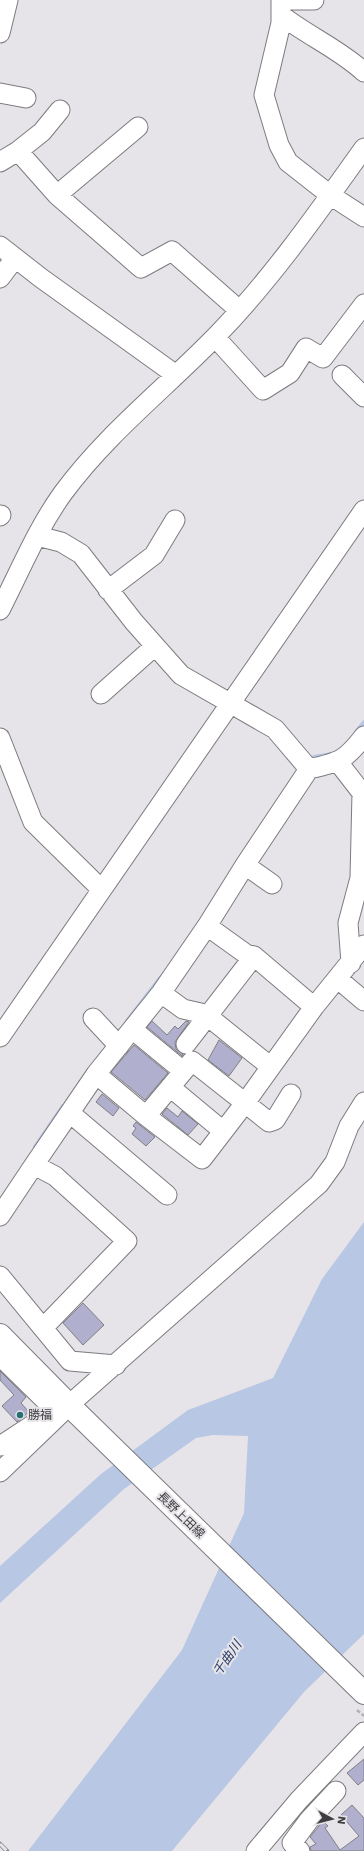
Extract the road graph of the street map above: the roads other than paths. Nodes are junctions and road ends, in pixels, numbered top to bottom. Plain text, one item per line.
1 (8, 0) edge
2 (314, 0) edge
3 (284, 5) edge
4 (0, 33) edge
5 (364, 72) edge
6 (0, 93) edge
7 (26, 98) dead end
8 (60, 110) dead end
9 (138, 127) dead end
10 (364, 148) edge
11 (18, 151) junction
12 (0, 162) edge
13 (57, 195) junction
14 (330, 195) junction
15 (364, 218) edge
16 (0, 246) edge
17 (15, 258) junction
18 (0, 278) edge
19 (364, 304) edge
20 (239, 310) junction
21 (215, 337) junction
22 (176, 374) junction
23 (342, 375) dead end
24 (364, 397) edge
25 (364, 510) edge
26 (175, 520) dead end
27 (37, 536) junction
28 (108, 590) junction
29 (2, 603) edge
30 (155, 646) junction
31 (101, 694) dead end
32 (231, 702) junction
33 (364, 736) edge
34 (0, 738) edge
35 (338, 762) junction
36 (309, 769) junction
37 (362, 853) edge
38 (245, 865) junction
39 (272, 884) dead end
40 (101, 889) junction
41 (207, 926) junction
42 (364, 945) edge
43 (254, 956) junction
44 (351, 963) junction
45 (338, 979) junction
46 (161, 993) junction
47 (364, 1001) edge
48 (314, 1007) junction
49 (208, 1016) junction
50 (93, 1018) dead end
51 (132, 1029) junction
52 (0, 1037) edge
53 (186, 1044) dead end
54 (119, 1046) junction
55 (271, 1067) junction
56 (183, 1071) junction
57 (96, 1074) junction
58 (170, 1087) junction
59 (291, 1094) dead end
60 (364, 1102) edge
61 (245, 1103) junction
62 (70, 1113) junction
63 (146, 1116) junction
64 (223, 1131) junction
65 (34, 1165) junction
66 (167, 1195) dead end
67 (0, 1216) edge
68 (0, 1276) edge
69 (43, 1328) junction
70 (0, 1335) edge
71 (0, 1356) edge
72 (116, 1365) junction
73 (67, 1412) junction
74 (0, 1446) edge
75 (0, 1472) edge
76 (361, 1698) edge
77 (364, 1732) edge
78 (336, 1792) dead end
79 (256, 1851) edge
80 (300, 1851) edge

1 - 4 street
2 - 3 street
3 - 5 street
3 - 14 street
6 - 7 street
8 - 11 street
9 - 13 street
10 - 14 street
11 - 12 street
11 - 13 street
13 - 20 street
14 - 15 street
14 - 20 street
16 - 17 street
17 - 18 street
17 - 22 street
19 - 21 street
20 - 21 street
21 - 22 street
22 - 27 street
23 - 24 street
25 - 32 street
26 - 28 street
27 - 28 street
27 - 29 street
28 - 30 street
30 - 31 street
30 - 32 street
32 - 36 street
32 - 40 street
33 - 35 street
34 - 40 street
35 - 36 street
35 - 37 street
36 - 38 street
37 - 44 street
38 - 39 street
38 - 41 street
40 - 52 street
41 - 43 street
41 - 46 street
42 - 44 street
43 - 48 street
43 - 49 street
44 - 45 street
45 - 47 street
45 - 48 street
46 - 49 street
46 - 51 street
48 - 55 street
49 - 53 street
49 - 55 street
50 - 54 street
51 - 54 street
51 - 56 street
54 - 57 street
55 - 61 street
56 - 58 street
56 - 61 street
57 - 62 street
57 - 63 street
58 - 63 street
58 - 64 street
59 - 61 street
60 - 72 street
61 - 64 street
62 - 65 street
62 - 66 street
63 - 64 street
65 - 67 street
65 - 69 street
68 - 69 street
69 - 72 street
70 - 73 main road, 長野上田線
71 - 73 street
72 - 73 street
73 - 74 street
73 - 75 street
73 - 76 main road, 長野上田線
77 - 79 street
78 - 80 street

